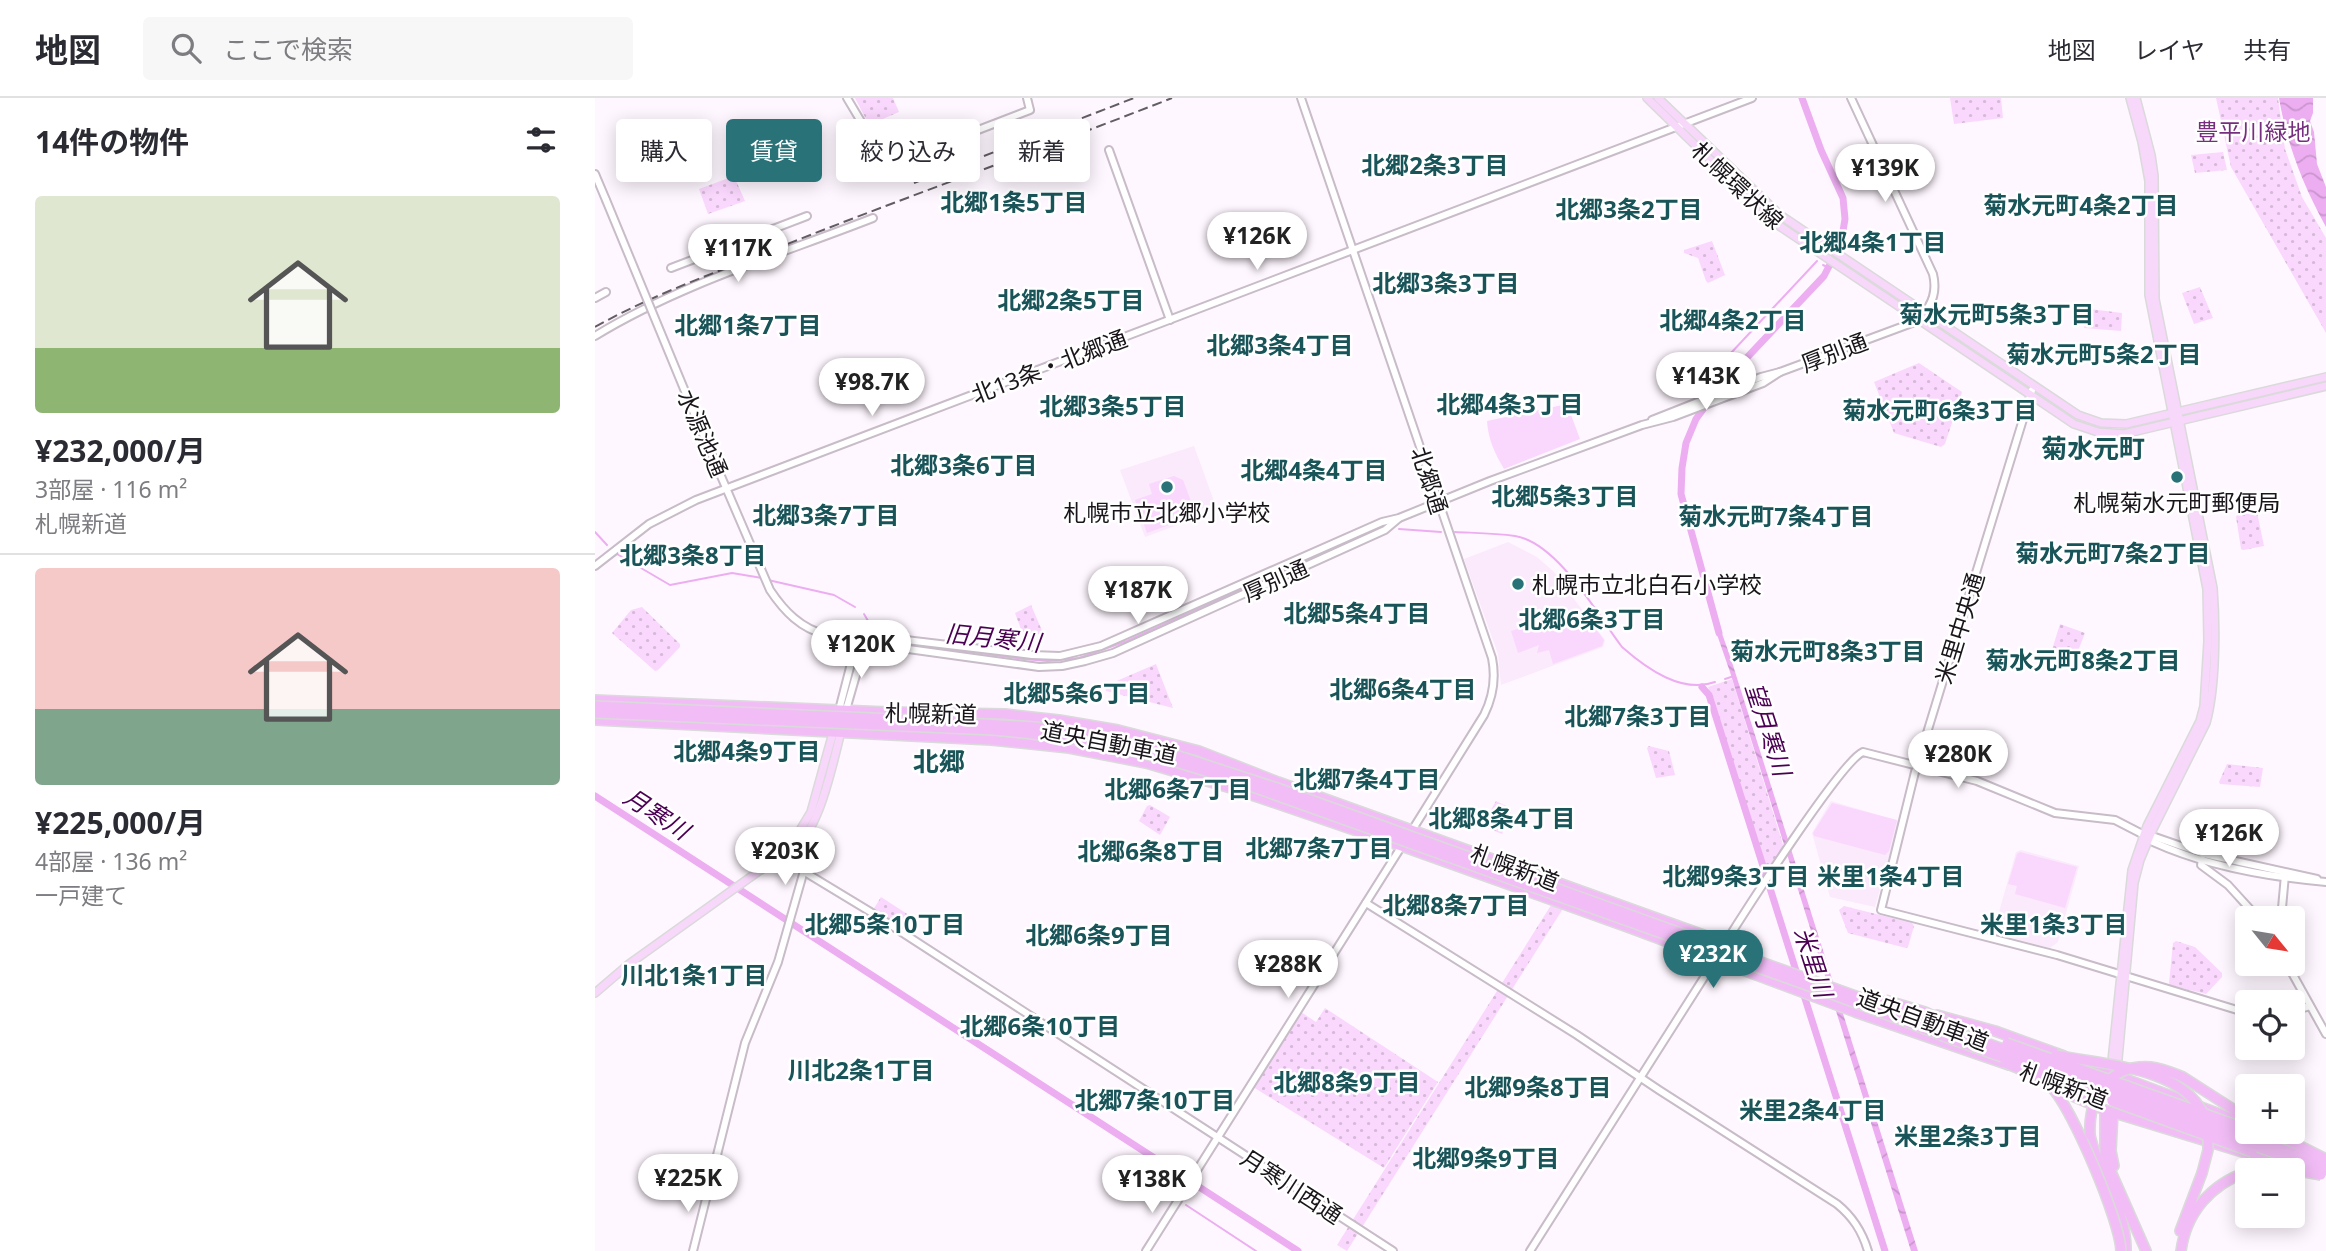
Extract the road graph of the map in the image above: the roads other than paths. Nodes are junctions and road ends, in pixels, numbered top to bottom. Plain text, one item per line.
1 (847, 98) edge
2 (1027, 98) edge
3 (1301, 98) edge
4 (1647, 98) edge
5 (1658, 98) edge
6 (1752, 98) edge
7 (1851, 98) edge
8 (2130, 98) edge
9 (2136, 98) edge
10 (1681, 126) junction
11 (1109, 150) dead end
12 (595, 174) edge
13 (807, 216) dead end
14 (873, 218) dead end
15 (1353, 249) junction
16 (671, 268) dead end
17 (606, 292) dead end
18 (595, 298) edge
19 (1925, 312) junction
20 (1918, 319) junction
21 (1170, 320) junction
22 (595, 337) edge
23 (2326, 377) edge
24 (2033, 386) junction
25 (2326, 386) edge
26 (2031, 395) junction
27 (2177, 413) junction
28 (2178, 422) junction
29 (727, 489) junction
30 (1438, 501) junction
31 (1399, 518) junction
32 (595, 566) edge
33 (862, 640) junction
34 (595, 700) edge
35 (595, 706) edge
36 (843, 710) junction
37 (595, 713) edge
38 (595, 720) edge
39 (918, 723) junction
40 (837, 731) junction
41 (1199, 751) junction
42 (1917, 765) junction
43 (1234, 789) junction
44 (1412, 830) junction
45 (802, 834) junction
46 (2146, 836) junction
47 (1401, 846) junction
48 (2203, 857) junction
49 (803, 871) junction
50 (2285, 873) junction
51 (2326, 882) edge
52 (1366, 903) junction
53 (2247, 906) edge
54 (2282, 906) edge
55 (1726, 943) junction
56 (1716, 960) junction
57 (2122, 975) junction
58 (2294, 976) edge
59 (595, 993) edge
60 (2310, 1006) junction
61 (2305, 1007) edge
62 (2235, 1009) edge
63 (1925, 1012) junction
64 (1951, 1034) junction
65 (2326, 1034) edge
66 (1920, 1035) junction
67 (2114, 1074) junction
68 (1640, 1077) junction
69 (2111, 1091) junction
70 (2235, 1110) edge
71 (2109, 1111) junction
72 (2235, 1122) edge
73 (2235, 1123) edge
74 (1217, 1138) junction
75 (2291, 1144) edge
76 (2297, 1144) edge
77 (2249, 1153) junction
78 (2326, 1158) edge
79 (2326, 1165) edge
80 (2305, 1172) edge
81 (2326, 1176) edge
82 (2235, 1178) edge
83 (693, 1251) edge
84 (1146, 1251) edge
85 (1393, 1251) edge
86 (1530, 1251) edge
87 (1868, 1251) edge
88 (2123, 1251) edge
89 (2146, 1251) edge
90 (2151, 1251) edge
91 (2178, 1251) edge

1 - 2 street
3 - 15 street, 北郷通
4 - 10 main road, 札幌環状線
5 - 10 main road, 札幌環状線
6 - 10 street, 北13条・北郷通
7 - 19 street
8 - 27 main road
9 - 27 main road
10 - 15 street, 北13条・北郷通
10 - 19 main road, 札幌環状線
10 - 20 main road, 札幌環状線
11 - 21 street
12 - 29 street, 水源池通, bridge
13 - 16 street
14 - 22 street
15 - 21 street, 北13条・北郷通
15 - 30 street, 北郷通
17 - 18 street
19 - 20 street, 厚別通
19 - 24 main road, 札幌環状線
20 - 26 main road, 札幌環状線
20 - 30 street, 厚別通
21 - 29 street, 北13条・北郷通
23 - 27 main road, 札幌環状線
24 - 26 street, 米里中央通
24 - 27 main road, 札幌環状線
25 - 28 main road, 札幌環状線
26 - 28 main road, 札幌環状線
26 - 42 street, 米里中央通
27 - 28 main road
28 - 46 main road
29 - 32 street, 北13条・北郷通
29 - 33 street, 水源池通
30 - 31 street, 厚別通
30 - 44 street, 北郷通
31 - 33 street, 厚別通
31 - 33 street, 厚別通
33 - 36 street
34 - 36 highway, 札幌新道
35 - 39 highway, 道央自動車道, bridge
36 - 40 main road
36 - 41 highway, 札幌新道
37 - 39 highway, 道央自動車道, bridge
38 - 40 highway, 札幌新道
39 - 41 highway, bridge
39 - 43 highway, bridge
39 - 64 highway, 道央自動車道, bridge
40 - 43 highway, 札幌新道
40 - 45 main road
41 - 44 highway, 札幌新道
42 - 46 street
42 - 55 street
42 - 57 street, 米里中央通
43 - 47 highway, 札幌新道
44 - 47 street, 北郷通
44 - 55 highway, 札幌新道
45 - 49 street
45 - 59 main road
46 - 48 street
46 - 57 main road
47 - 52 street, 北郷通
47 - 56 highway, 札幌新道
48 - 50 street
48 - 53 street
49 - 74 street, 月寒川西通
49 - 83 street
50 - 51 street
50 - 54 street
52 - 68 street
52 - 74 street, 北郷通
55 - 56 street
55 - 63 highway, 札幌新道, bridge
56 - 66 highway, 札幌新道
56 - 68 street
57 - 62 street, 米里中央通
57 - 67 main road
58 - 60 street
60 - 61 street
60 - 65 street
63 - 67 highway, bridge
63 - 73 highway, 札幌新道, bridge
64 - 69 highway, 道央自動車道, bridge
64 - 88 highway, bridge
64 - 91 highway, bridge
66 - 71 highway
66 - 77 highway, 札幌新道, bridge
67 - 71 main road
67 - 72 highway
68 - 86 street
68 - 87 street
69 - 79 highway, bridge
69 - 81 highway, bridge
70 - 88 highway, bridge
71 - 77 highway
71 - 89 highway
71 - 90 highway
74 - 84 street, 北郷通
74 - 85 street, 月寒川西通
75 - 78 highway
76 - 78 highway, bridge
77 - 81 highway, 札幌新道
80 - 81 highway, bridge
82 - 91 highway

